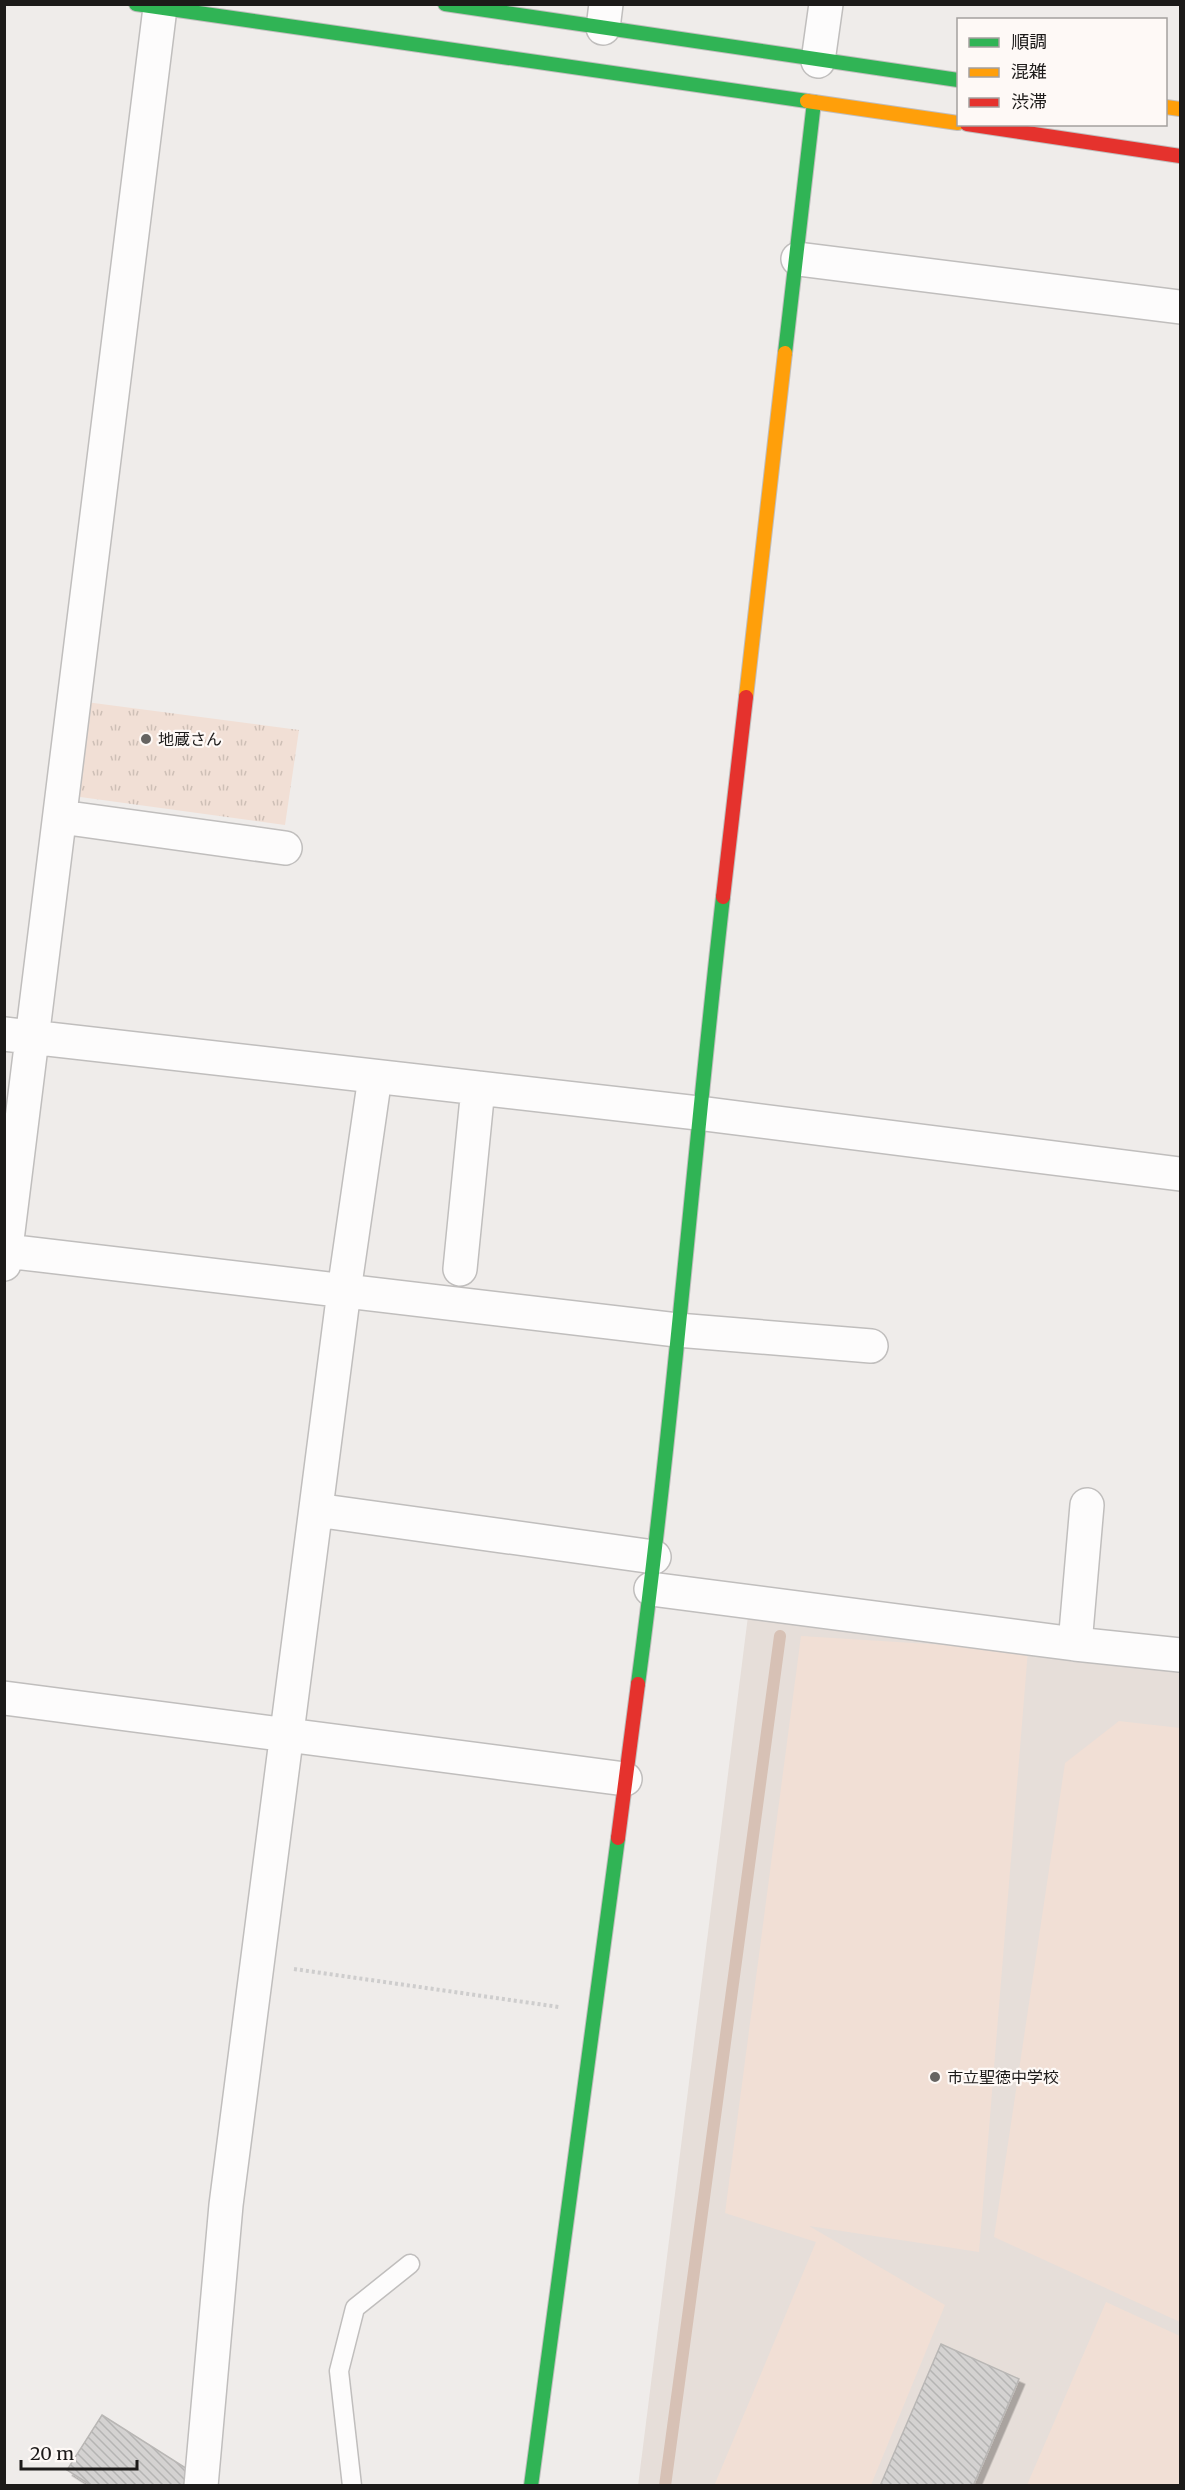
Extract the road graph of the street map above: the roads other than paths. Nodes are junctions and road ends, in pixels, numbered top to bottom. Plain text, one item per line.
1 (445, 4) edge
2 (826, 4) edge
3 (148, 6) edge
4 (604, 16) edge
5 (818, 61) junction
6 (957, 80) edge
7 (814, 102) junction
8 (957, 123) edge
9 (980, 126) edge
10 (1180, 156) edge
11 (798, 259) junction
12 (1180, 307) edge
13 (61, 817) junction
14 (285, 848) dead end
15 (19, 1036) edge
16 (375, 1077) junction
17 (478, 1088) junction
18 (698, 1113) junction
19 (1180, 1174) edge
20 (5, 1257) edge
21 (460, 1269) dead end
22 (344, 1291) junction
23 (677, 1330) junction
24 (871, 1346) dead end
25 (1086, 1505) dead end
26 (316, 1510) junction
27 (654, 1557) junction
28 (651, 1589) junction
29 (1075, 1644) junction
30 (1180, 1655) edge
31 (4, 1698) edge
32 (287, 1734) junction
33 (625, 1779) junction
34 (410, 2264) dead end
35 (201, 2486) edge
36 (352, 2486) edge
37 (531, 2486) edge

1 - 4 street
2 - 5 street
3 - 7 street
3 - 13 street
4 - 5 street
5 - 6 street
7 - 8 street
7 - 11 street
9 - 10 street
11 - 12 street
11 - 18 street
13 - 14 street
13 - 15 street
15 - 16 street
15 - 20 street
16 - 17 street
16 - 22 street
17 - 18 street
17 - 21 street
18 - 19 street
18 - 23 street
20 - 22 street
22 - 23 street
22 - 26 street
23 - 24 street
23 - 27 street
25 - 29 street
26 - 27 street
26 - 32 street
27 - 28 street
28 - 29 street
28 - 33 street
29 - 30 street
31 - 32 street
32 - 33 street
32 - 35 street
33 - 37 street
34 - 36 lane

